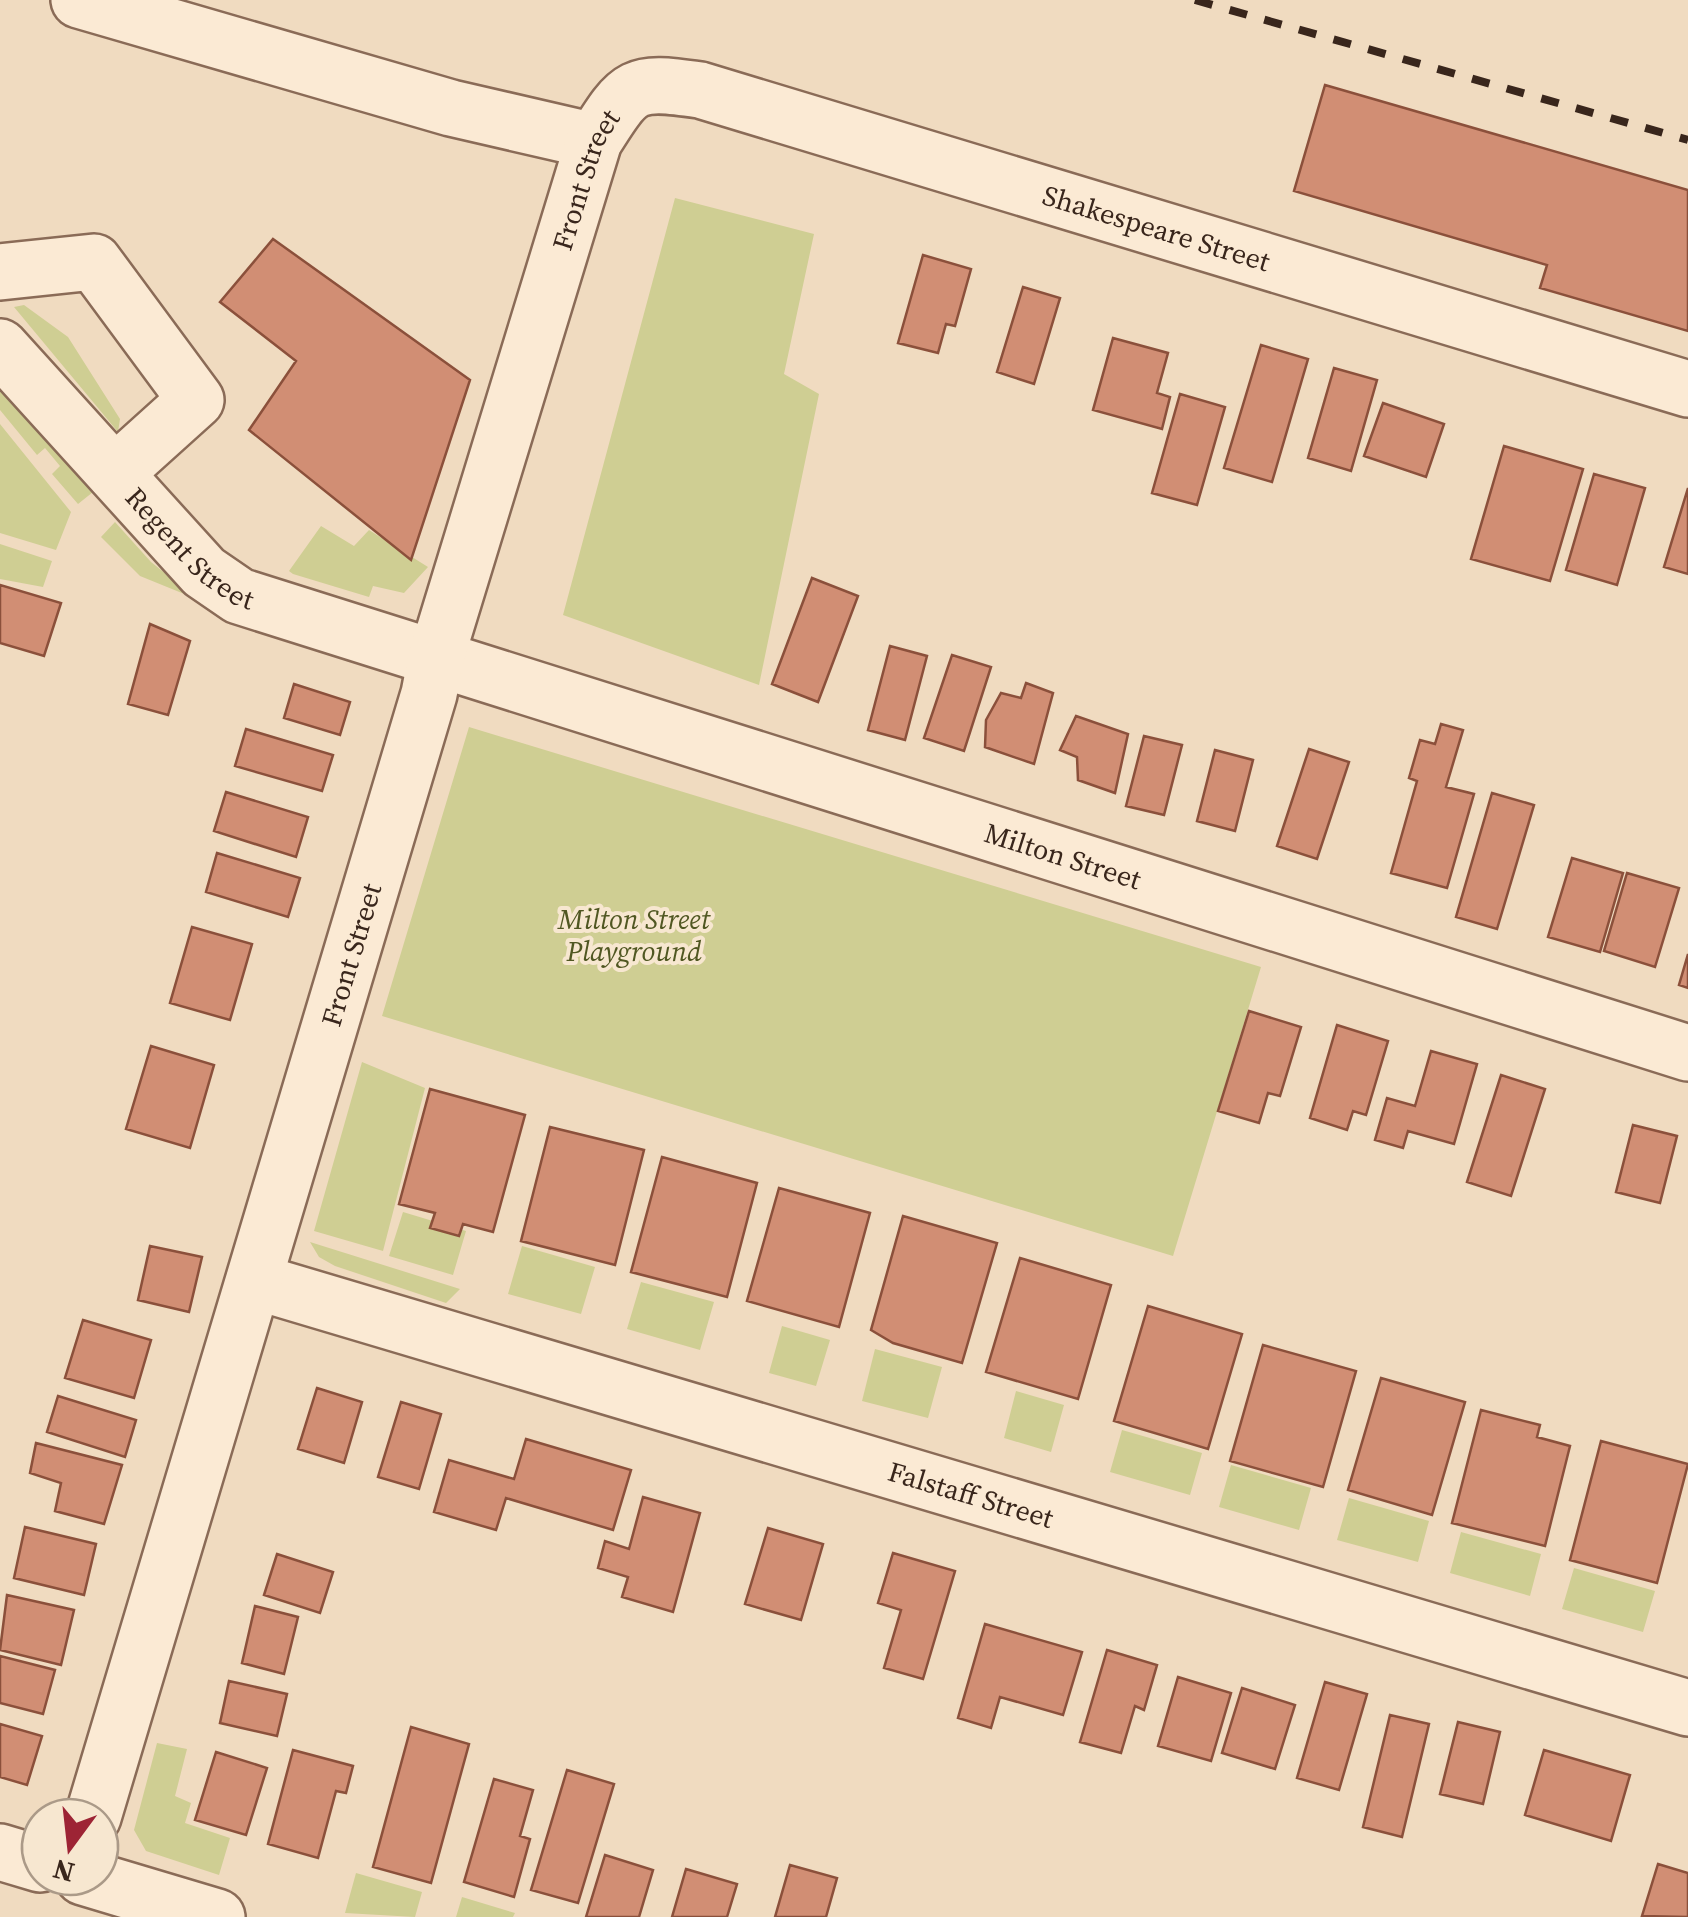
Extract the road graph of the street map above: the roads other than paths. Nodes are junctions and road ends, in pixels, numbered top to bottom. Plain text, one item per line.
1 (79, 0) edge
2 (608, 119) junction
3 (0, 272) edge
4 (0, 347) edge
5 (1688, 389) edge
6 (116, 473) junction
7 (436, 658) junction
8 (1688, 1053) edge
9 (254, 1282) junction
10 (1688, 1708) edge
11 (99, 1797) edge
12 (120, 1889) edge
13 (218, 1917) edge

1 - 2 street
2 - 5 street, Shakespeare Street
2 - 7 street, Front Street
3 - 6 street
4 - 6 street, Regent Street
6 - 7 street, Regent Street
7 - 8 street, Milton Street
7 - 9 street, Front Street
9 - 10 street, Falstaff Street
9 - 11 street, Front Street
12 - 13 street

